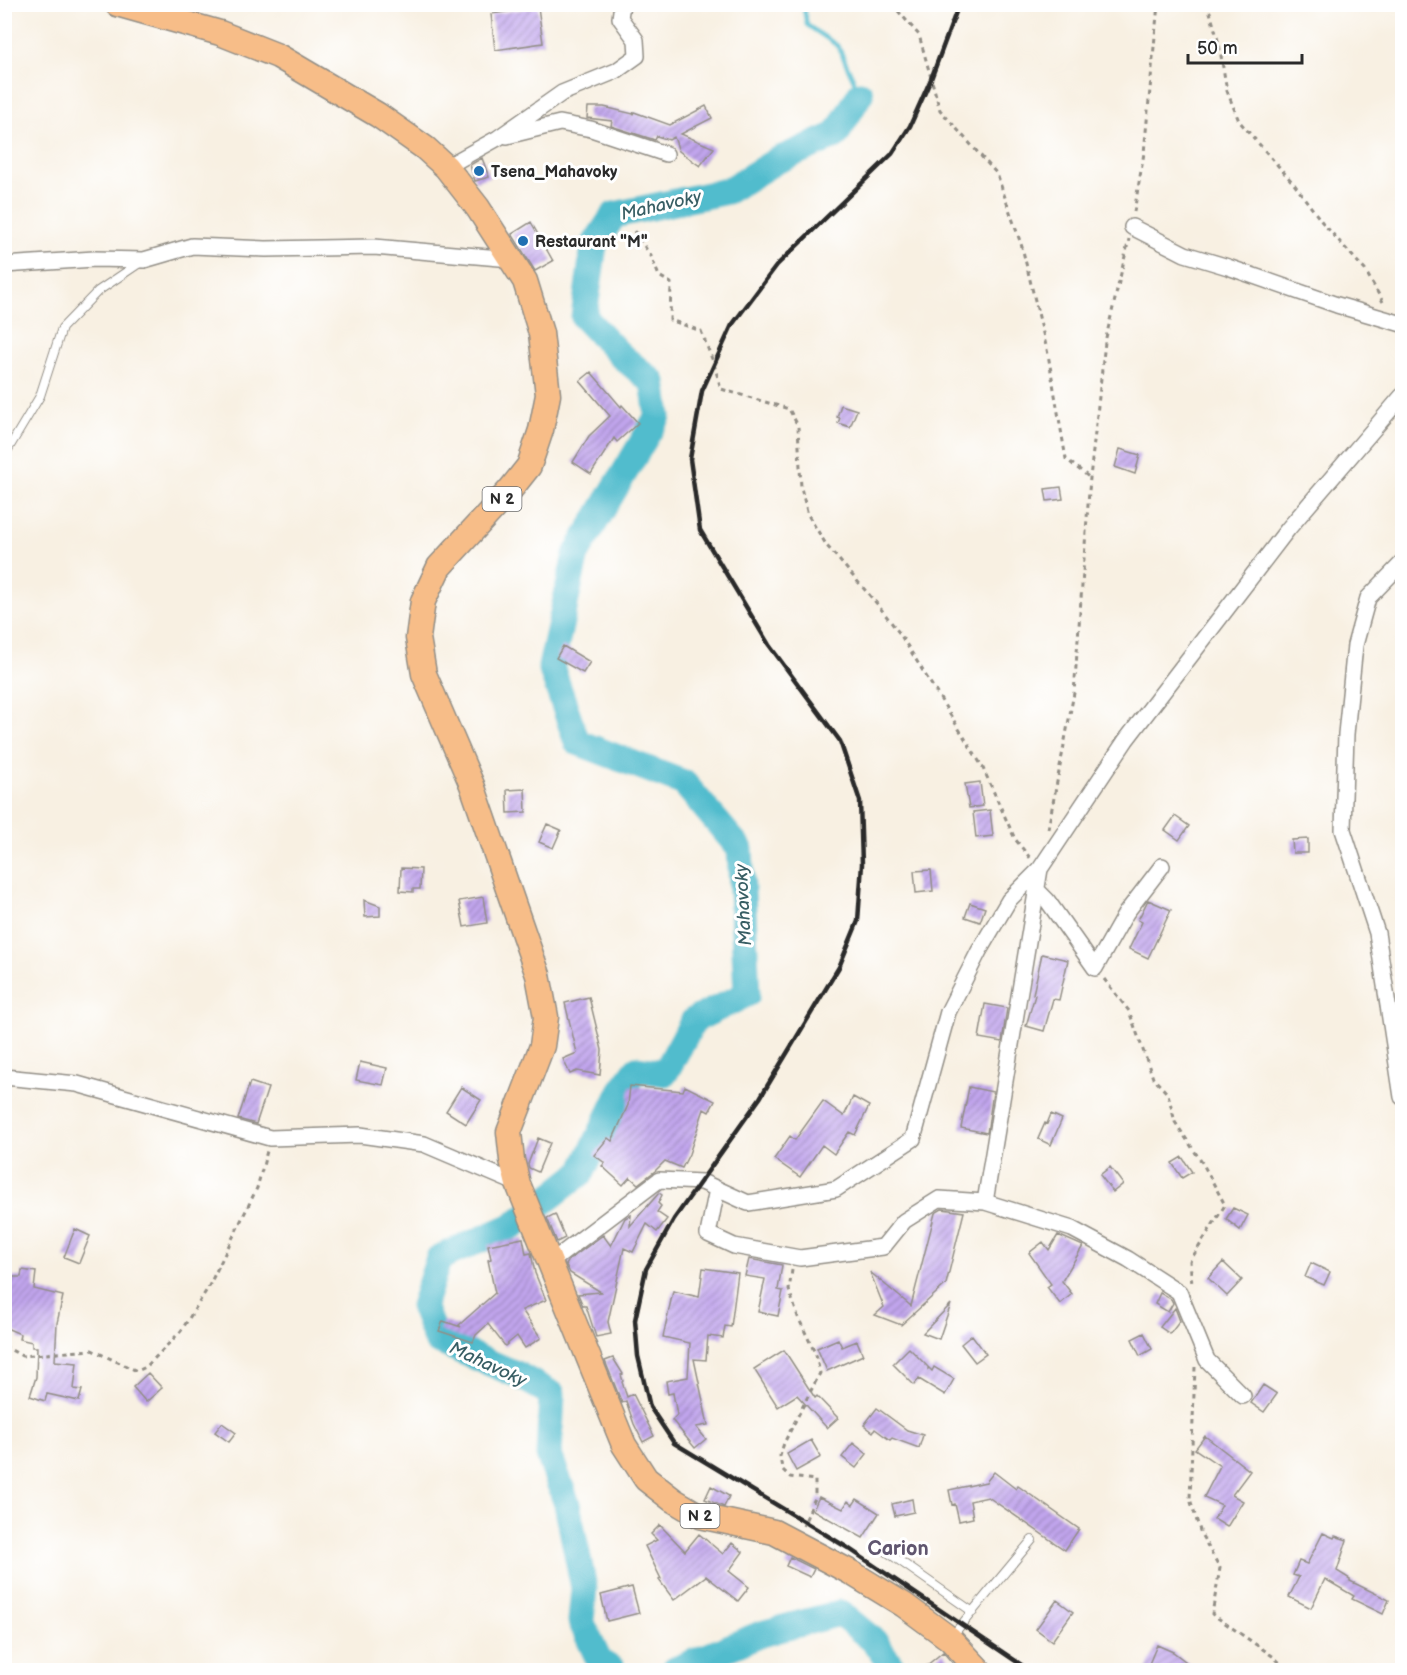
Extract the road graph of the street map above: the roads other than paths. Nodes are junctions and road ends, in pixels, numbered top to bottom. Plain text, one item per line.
1 (117, 4) edge
2 (622, 4) edge
3 (498, 138) junction
4 (666, 154) dead end
5 (446, 167) junction
6 (1132, 227) road end
7 (511, 259) junction
8 (144, 260) junction
9 (4, 265) edge
10 (1398, 323) edge
11 (1402, 396) edge
12 (4, 456) edge
13 (1402, 562) edge
14 (1162, 866) dead end
15 (1040, 869) junction
16 (1037, 890) junction
17 (4, 1077) edge
18 (1402, 1097) edge
19 (518, 1184) junction
20 (717, 1189) junction
21 (985, 1202) junction
22 (546, 1252) junction
23 (1243, 1396) dead end
24 (1032, 1540) dead end
25 (880, 1547) dead end
26 (973, 1612) junction
27 (950, 1639) junction
28 (979, 1671) edge

1 - 5 main road, N 2
2 - 3 street
3 - 4 street
3 - 5 street
5 - 7 main road, N 2
6 - 10 street
7 - 8 street
7 - 19 main road, N 2
8 - 9 street
8 - 12 lane
11 - 15 street
13 - 18 street
14 - 16 street
15 - 16 street
15 - 20 street
16 - 21 street
17 - 19 street
19 - 22 main road, N 2
20 - 21 street
20 - 22 street
21 - 23 street
22 - 27 main road, N 2
24 - 26 lane
25 - 26 lane
26 - 27 lane
27 - 28 main road, N 2

